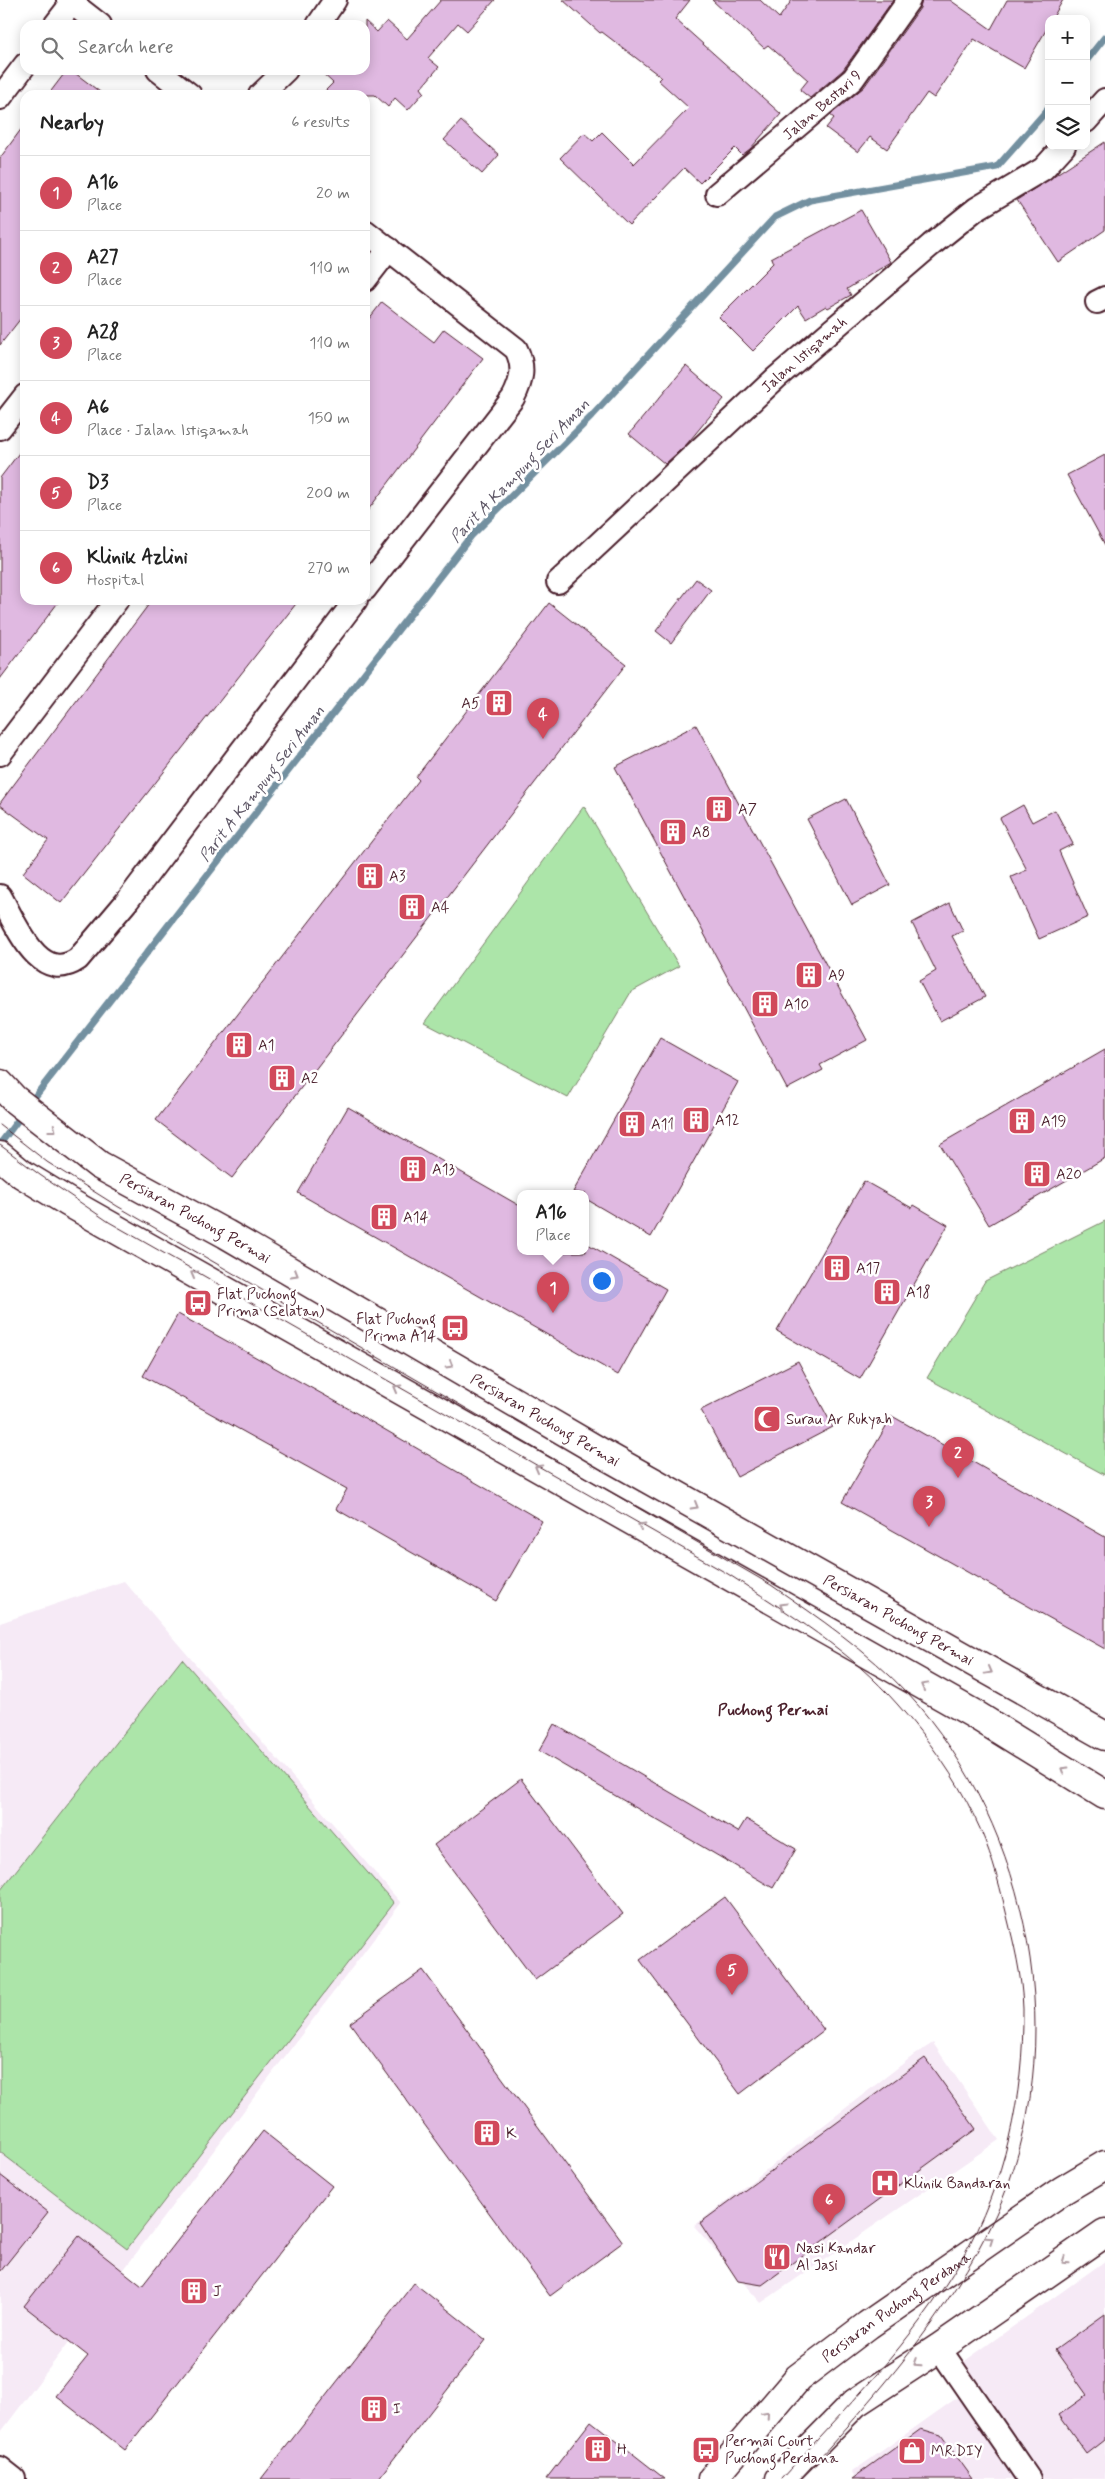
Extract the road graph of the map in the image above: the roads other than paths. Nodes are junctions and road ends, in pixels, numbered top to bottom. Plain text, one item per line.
1 (335, 0) edge
2 (909, 0) edge
3 (70, 2) edge
4 (58, 20) edge
5 (93, 20) edge
6 (321, 20) edge
7 (20, 72) edge
8 (164, 75) edge
9 (281, 75) edge
10 (184, 90) edge
11 (265, 90) edge
12 (0, 98) edge
13 (1105, 100) edge
14 (1090, 117) edge
15 (1060, 150) edge
16 (717, 194) dead end
17 (370, 235) edge
18 (388, 249) junction
19 (370, 273) edge
20 (20, 402) edge
21 (0, 428) edge
22 (558, 582) dead end
23 (370, 583) edge
24 (113, 605) edge
25 (352, 605) edge
26 (0, 754) edge
27 (0, 896) edge
28 (7, 1091) edge
29 (0, 1156) edge
30 (11, 1174) edge
31 (1105, 1736) edge
32 (1105, 1795) edge
33 (1105, 2165) edge
34 (1105, 2233) edge
35 (939, 2348) junction
36 (0, 2468) edge
37 (14, 2479) edge
38 (712, 2479) edge
39 (780, 2479) edge
40 (1030, 2479) edge

1 - 6 street
2 - 16 street, Jalan Bestari 9
3 - 4 street
3 - 5 street
7 - 12 street
8 - 10 street
9 - 11 street
13 - 14 street
15 - 22 street, Jalan Istiqamah
17 - 18 street
18 - 19 street
18 - 23 street
20 - 21 street
24 - 26 street
25 - 27 street
28 -> 31 main road, Persiaran Puchong Permai
29 - 30 main road
32 -> 30 main road
38 -> 33 main road, Persiaran Puchong Perdana
34 -> 35 main road
35 -> 39 main road
35 - 40 street
36 - 37 street

